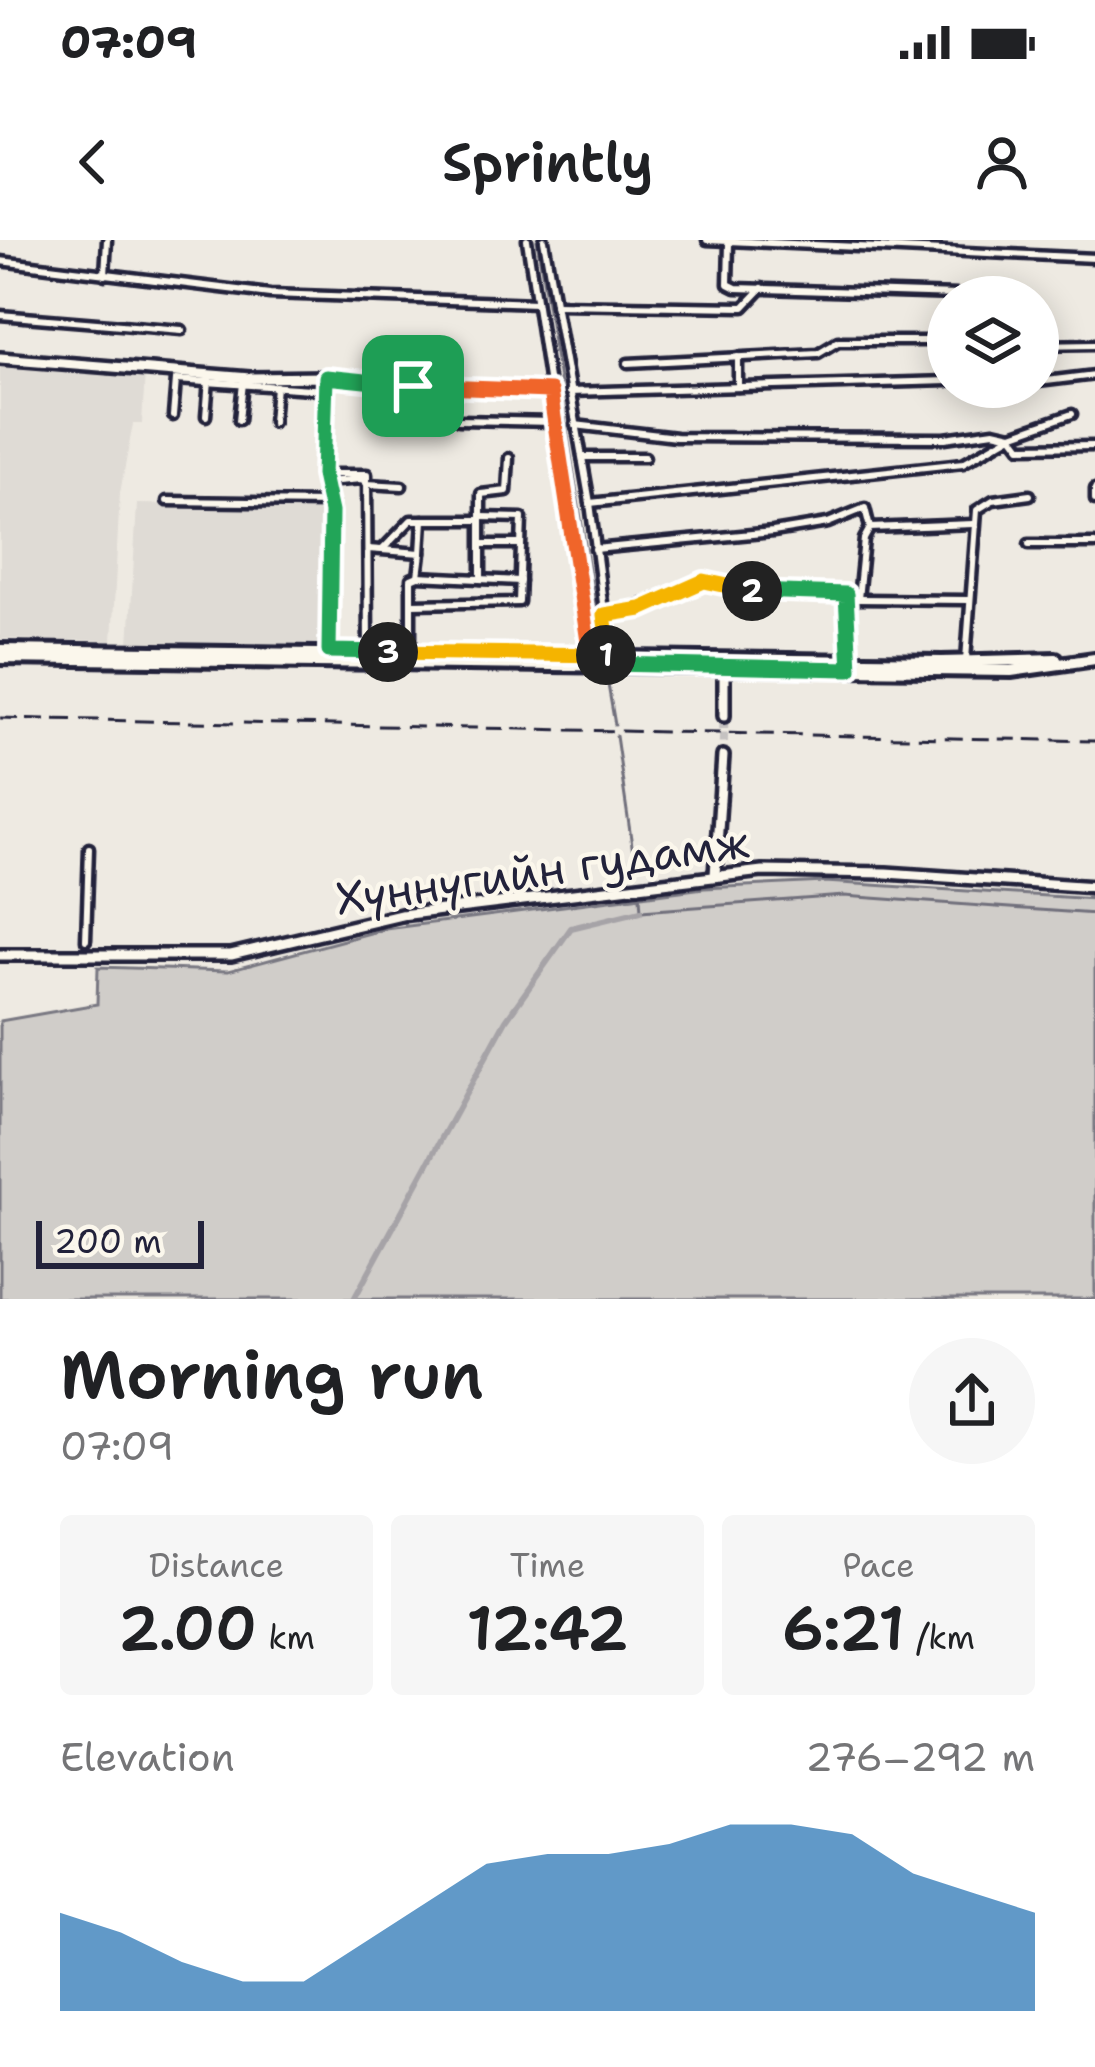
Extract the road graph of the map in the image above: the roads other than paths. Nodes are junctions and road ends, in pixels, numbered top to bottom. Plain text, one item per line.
1 (107, 240) edge
2 (527, 240) edge
3 (544, 240) edge
4 (707, 240) edge
5 (729, 243) edge
6 (860, 244) edge
7 (1095, 258) edge
8 (0, 261) edge
9 (105, 275) junction
10 (762, 288) junction
11 (927, 294) edge
12 (536, 303) junction
13 (555, 304) junction
14 (0, 315) edge
15 (182, 330) dead end
16 (927, 340) edge
17 (1095, 344) edge
18 (1059, 345) edge
19 (738, 357) junction
20 (0, 358) edge
21 (628, 363) dead end
22 (1095, 376) edge
23 (326, 377) junction
24 (209, 380) junction
25 (1059, 380) edge
26 (243, 382) junction
27 (927, 382) edge
28 (276, 386) junction
29 (738, 387) junction
30 (326, 390) junction
31 (550, 391) junction
32 (569, 392) junction
33 (1072, 414) dead end
34 (173, 416) dead end
35 (206, 416) dead end
36 (239, 420) dead end
37 (459, 420) dead end
38 (273, 422) dead end
39 (554, 422) junction
40 (575, 425) junction
41 (1012, 436) junction
42 (1095, 446) edge
43 (645, 457) dead end
44 (509, 458) dead end
45 (581, 458) junction
46 (329, 478) junction
47 (367, 484) junction
48 (402, 485) dead end
49 (1095, 489) edge
50 (1030, 495) dead end
51 (1095, 500) edge
52 (167, 501) dead end
53 (329, 503) junction
54 (590, 503) junction
55 (482, 519) junction
56 (423, 520) junction
57 (974, 524) junction
58 (870, 528) junction
59 (482, 544) junction
60 (521, 544) junction
61 (1029, 544) dead end
62 (1095, 544) edge
63 (367, 549) junction
64 (383, 549) junction
65 (595, 550) junction
66 (421, 553) junction
67 (418, 576) junction
68 (481, 579) junction
69 (520, 581) junction
70 (846, 594) junction
71 (858, 599) junction
72 (968, 599) junction
73 (412, 604) junction
74 (604, 615) junction
75 (329, 651) junction
76 (368, 651) junction
77 (411, 652) junction
78 (0, 654) edge
79 (590, 655) junction
80 (1095, 656) edge
81 (610, 660) junction
82 (724, 662) junction
83 (966, 662) junction
84 (850, 664) junction
85 (724, 716) tunnel mouth
86 (723, 756) tunnel mouth
87 (89, 848) dead end
88 (715, 875) junction
89 (1095, 886) edge
90 (86, 940) dead end
91 (0, 955) edge

1 - 9 street
2 - 12 street
3 - 13 street
4 - 5 street
5 - 6 street
5 - 10 street
6 - 7 street
8 - 9 street
9 - 12 street
10 - 11 street
10 - 13 street
12 - 31 street
13 - 32 street
14 - 15 street
16 - 19 street
17 - 18 street
19 - 21 street
19 - 29 street
20 - 23 main road
22 - 25 street
23 - 30 main road
23 - 31 street
24 - 26 street
24 - 34 street
24 - 35 street
26 - 28 street
26 - 36 street
27 - 29 street
28 - 30 street
28 - 38 street
29 - 32 street
30 - 46 main road
31 - 39 street
32 - 40 street
33 - 41 street
37 - 39 street
39 - 79 street
40 - 41 street
40 - 45 street
41 - 42 street
41 - 54 street
43 - 45 street
44 - 55 street
45 - 54 street
46 - 47 street
46 - 53 main road
47 - 48 street
47 - 63 street
49 - 51 street
50 - 57 street
52 - 53 street
53 - 75 main road
54 - 65 street
55 - 56 street
55 - 59 street
55 - 60 street
56 - 64 street
56 - 66 street
57 - 58 street
57 - 72 street
58 - 65 street
58 - 71 street
59 - 60 street
59 - 68 street
60 - 69 street
61 - 62 street
63 - 64 street
63 - 76 street
64 - 66 street
65 - 74 street
66 - 67 street
67 - 68 street
67 - 73 street
68 - 69 street
69 - 73 street
70 - 71 street
70 - 74 street
70 - 84 street
71 - 72 street
72 - 83 street
73 - 77 street
74 - 81 street
75 - 76 main road
75 - 78 main road
76 - 77 main road
77 - 79 main road
78 - 81 main road
79 - 81 main road
80 - 83 main road
80 - 84 main road
81 - 82 main road
82 - 84 main road
82 - 85 main road
83 - 84 main road
86 - 88 main road
87 - 90 street
88 - 89 main road, Хүннүгийн гудамж
88 - 91 main road, Хүннүгийн гудамж

